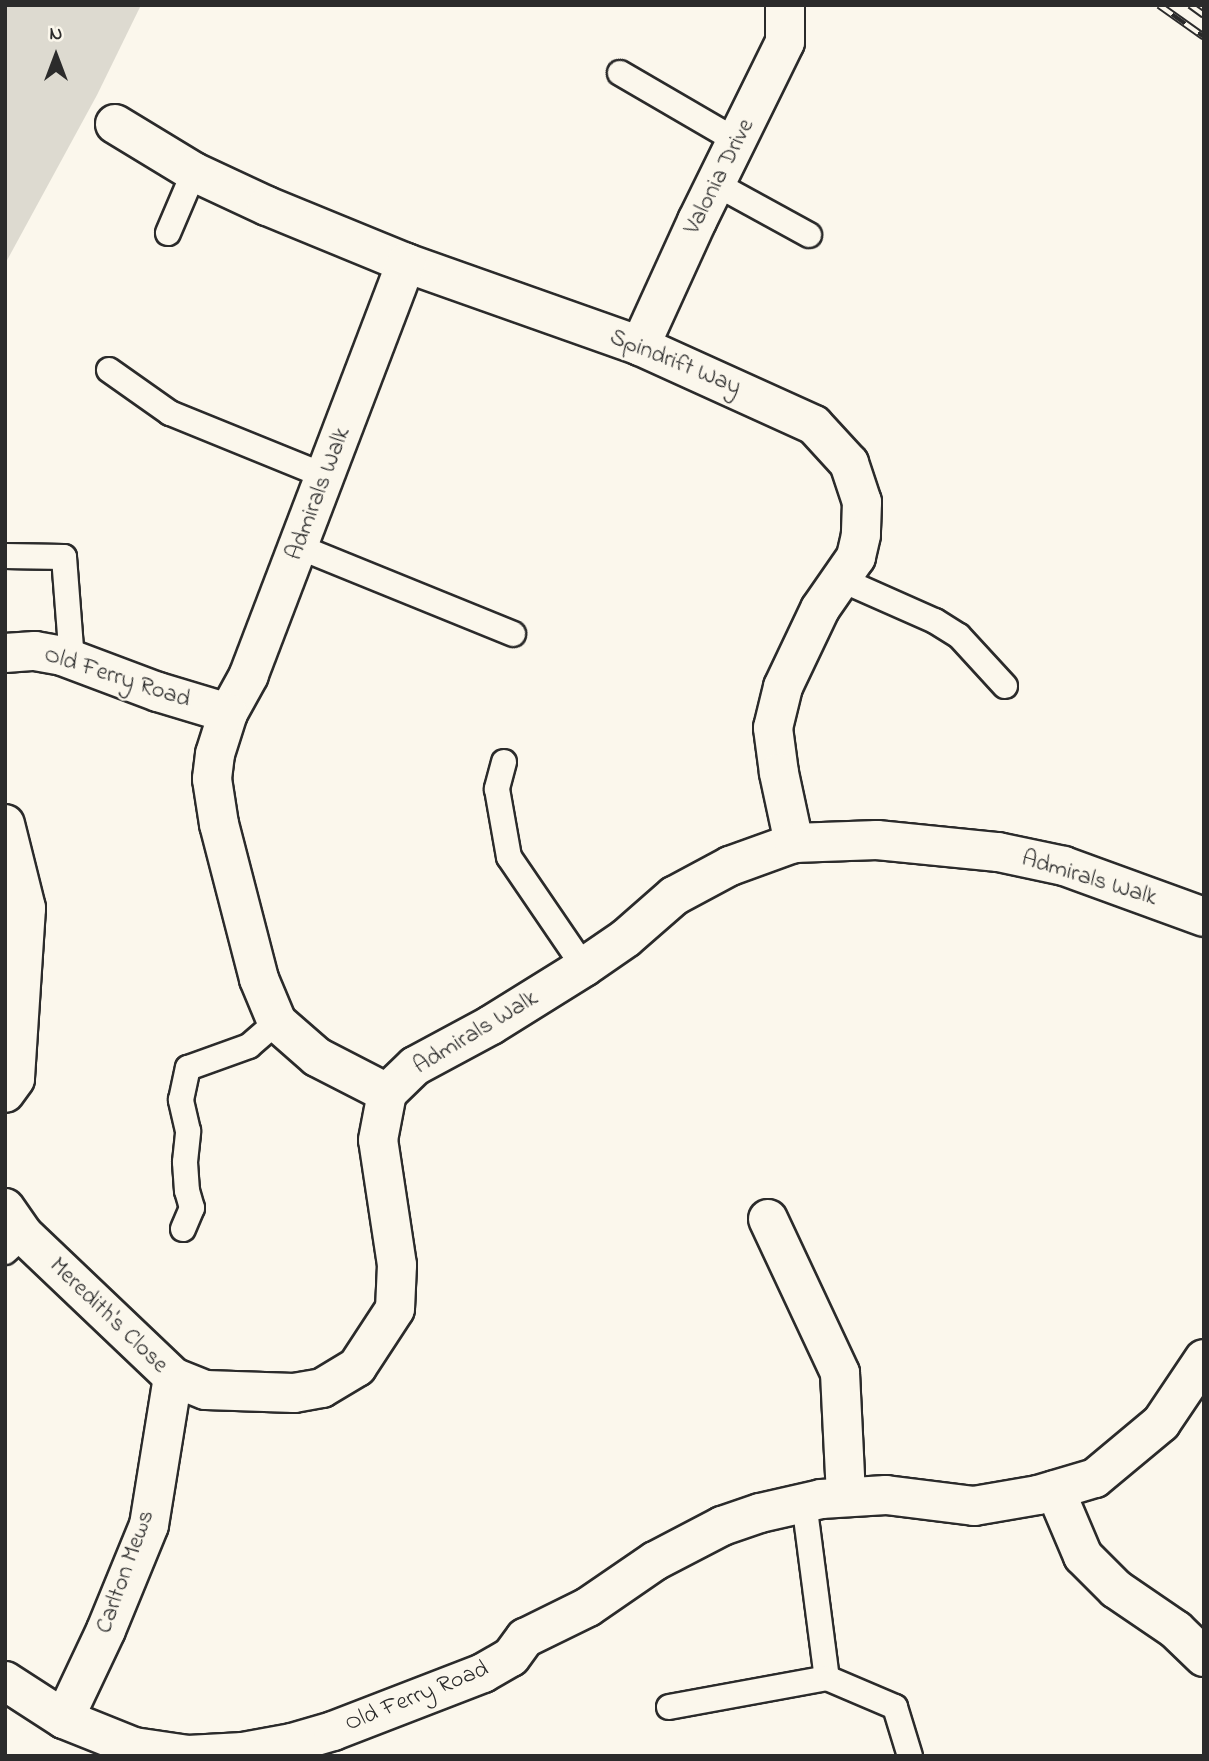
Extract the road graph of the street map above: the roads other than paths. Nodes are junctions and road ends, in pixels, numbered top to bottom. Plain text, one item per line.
1 (785, 5) edge
2 (620, 72) dead end
3 (115, 124) dead end
4 (737, 141) junction
5 (194, 172) junction
6 (716, 184) junction
7 (168, 233) dead end
8 (809, 235) dead end
9 (406, 263) junction
10 (640, 346) junction
11 (108, 370) dead end
12 (326, 476) junction
13 (299, 547) junction
14 (5, 556) edge
15 (839, 579) junction
16 (513, 634) dead end
17 (5, 653) edge
18 (72, 660) junction
19 (1005, 686) dead end
20 (228, 713) junction
21 (504, 762) dead end
22 (5, 824) edge
23 (794, 844) junction
24 (1204, 917) edge
25 (584, 967) junction
26 (277, 1022) junction
27 (5, 1093) edge
28 (387, 1093) junction
29 (768, 1219) dead end
30 (183, 1229) dead end
31 (12, 1232) edge
32 (1204, 1359) edge
33 (173, 1377) junction
34 (1055, 1490) junction
35 (846, 1497) junction
36 (804, 1503) junction
37 (1204, 1657) edge
38 (827, 1678) junction
39 (5, 1681) edge
40 (668, 1707) dead end
41 (64, 1719) junction
42 (910, 1756) edge

1 - 4 street, Valonia Drive
2 - 4 lane
3 - 5 street, Spindrift Way
4 - 6 street, Valonia Drive
5 - 7 lane
5 - 9 street, Spindrift Way
6 - 8 lane
6 - 10 street, Valonia Drive
9 - 10 street, Spindrift Way
9 - 12 street, Admirals Walk
10 - 15 street, Spindrift Way
11 - 12 lane
12 - 13 street, Admirals Walk
13 - 16 lane
13 - 20 street, Admirals Walk
14 - 18 lane
15 - 19 lane
15 - 23 street, Spindrift Way
17 - 18 street, Old Ferry Road
18 - 20 street, Old Ferry Road
20 - 26 street, Admirals Walk
21 - 25 lane
22 - 27 street
23 - 24 street, Admirals Walk
23 - 25 street, Admirals Walk
25 - 28 street, Admirals Walk
26 - 28 street, Admirals Walk
26 - 30 lane
28 - 33 street, Meredith's Close
29 - 35 street
31 - 33 street, Meredith's Close
32 - 34 street, Old Ferry Road
33 - 41 street, Carlton Mews
34 - 35 street, Old Ferry Road
34 - 37 street
35 - 36 street, Old Ferry Road
36 - 38 lane
36 - 41 street, Old Ferry Road
38 - 40 lane
38 - 42 lane
39 - 41 street, Old Ferry Road

